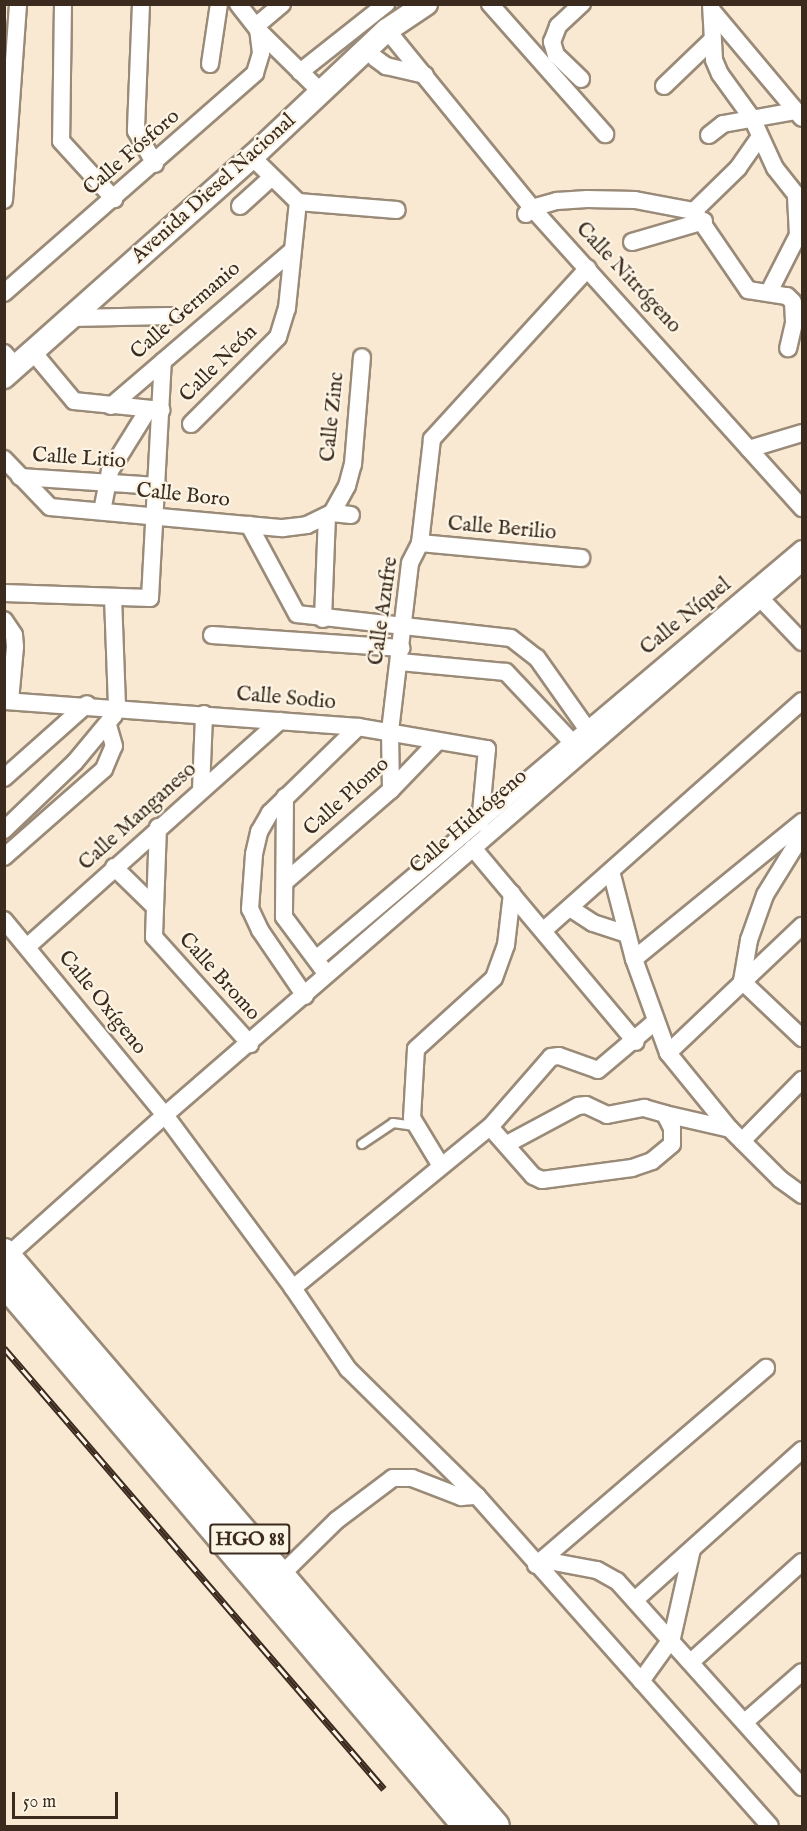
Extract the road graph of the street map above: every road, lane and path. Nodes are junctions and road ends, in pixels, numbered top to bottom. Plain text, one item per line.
1 (18, 4) edge
2 (63, 4) edge
3 (141, 4) edge
4 (219, 4) edge
5 (238, 4) edge
6 (282, 4) edge
7 (386, 4) edge
8 (426, 4) edge
9 (490, 4) edge
10 (582, 4) edge
11 (714, 9) edge
12 (257, 28) junction
13 (387, 30) junction
14 (712, 40) junction
15 (375, 58) dead end
16 (210, 64) dead end
17 (8, 70) edge
18 (300, 72) junction
19 (425, 75) junction
20 (581, 80) dead end
21 (664, 86) dead end
22 (321, 92) junction
23 (799, 114) edge
24 (752, 118) junction
25 (605, 134) dead end
26 (709, 135) dead end
27 (760, 137) junction
28 (252, 157) junction
29 (155, 164) junction
30 (272, 177) junction
31 (114, 199) junction
32 (799, 199) edge
33 (4, 200) edge
34 (298, 202) junction
35 (240, 206) dead end
36 (397, 210) dead end
37 (528, 211) junction
38 (699, 216) junction
39 (632, 242) dead end
40 (292, 250) junction
41 (588, 268) junction
42 (769, 292) junction
43 (4, 293) edge
44 (170, 316) dead end
45 (71, 318) junction
46 (788, 348) dead end
47 (362, 357) dead end
48 (163, 361) junction
49 (15, 362) edge
50 (111, 406) junction
51 (155, 410) junction
52 (191, 424) dead end
53 (802, 434) edge
54 (749, 449) junction
55 (4, 459) edge
56 (20, 477) junction
57 (107, 484) junction
58 (158, 486) junction
59 (802, 508) edge
60 (102, 511) junction
61 (155, 515) junction
62 (330, 515) junction
63 (351, 515) dead end
64 (249, 525) junction
65 (420, 543) junction
66 (802, 549) edge
67 (581, 558) dead end
68 (802, 563) edge
69 (4, 593) edge
70 (113, 597) junction
71 (762, 600) junction
72 (4, 620) edge
73 (322, 620) junction
74 (405, 627) junction
75 (212, 635) dead end
76 (802, 642) edge
77 (401, 655) junction
78 (7, 701) edge
79 (802, 701) edge
80 (87, 704) junction
81 (117, 706) junction
82 (204, 714) junction
83 (280, 721) junction
84 (108, 725) junction
85 (357, 727) junction
86 (593, 730) junction
87 (390, 731) junction
88 (437, 741) junction
89 (571, 741) junction
90 (4, 778) edge
91 (201, 790) junction
92 (391, 790) junction
93 (285, 797) junction
94 (802, 822) edge
95 (480, 823) junction
96 (158, 827) junction
97 (4, 830) edge
98 (802, 835) edge
99 (473, 848) junction
100 (4, 857) edge
101 (114, 867) junction
102 (611, 871) junction
103 (285, 882) junction
104 (512, 893) junction
105 (153, 905) junction
106 (570, 908) junction
107 (4, 920) edge
108 (802, 926) edge
109 (544, 930) junction
110 (627, 934) junction
111 (27, 947) junction
112 (316, 959) junction
113 (634, 959) junction
114 (327, 976) junction
115 (742, 981) junction
116 (305, 996) junction
117 (656, 1021) junction
118 (802, 1038) edge
119 (636, 1042) junction
120 (250, 1044) junction
121 (668, 1053) junction
122 (802, 1080) edge
123 (665, 1114) junction
124 (165, 1115) junction
125 (415, 1126) junction
126 (490, 1127) junction
127 (736, 1135) junction
128 (362, 1144) dead end
129 (507, 1144) junction
130 (441, 1166) junction
131 (802, 1195) edge
132 (6, 1256) edge
133 (4, 1283) edge
134 (293, 1288) junction
135 (766, 1368) dead end
136 (802, 1450) edge
137 (477, 1496) junction
138 (692, 1549) junction
139 (802, 1562) edge
140 (539, 1563) junction
141 (280, 1575) junction
142 (636, 1599) junction
143 (672, 1638) junction
144 (692, 1661) junction
145 (802, 1672) edge
146 (640, 1681) junction
147 (746, 1721) junction
148 (802, 1786) edge
149 (466, 1827) edge
150 (496, 1827) edge
151 (770, 1827) edge

1 - 17 street
2 - 31 street
3 - 29 street
4 - 16 street
5 - 12 street
6 - 12 street
7 - 18 street
8 - 13 street, Avenida Diesel Nacional
9 - 25 street
10 - 20 street
11 - 14 street
11 - 23 street
12 - 18 street
12 - 29 street, Calle Fósforo
13 - 19 street, Calle Nitrógeno
13 - 22 street, Avenida Diesel Nacional
14 - 21 street
14 - 24 street
15 - 19 street
17 - 33 street
18 - 22 street
19 - 37 street, Calle Nitrógeno
22 - 28 street, Avenida Diesel Nacional
23 - 24 street
24 - 26 street
24 - 27 street
27 - 32 street
27 - 38 street
28 - 30 street
28 - 45 street, Avenida Diesel Nacional
29 - 31 street, Calle Fósforo
30 - 34 street
30 - 35 street
31 - 43 street, Calle Fósforo
32 - 42 street
34 - 36 street
34 - 40 street
37 - 38 street
37 - 41 street, Calle Nitrógeno
38 - 39 street
38 - 42 street
40 - 48 street, Calle Germanio
40 - 52 street, Calle Neón
41 - 54 street, Calle Nitrógeno
41 - 65 street, Calle Azufre
42 - 46 street
44 - 45 street
45 - 49 street, Avenida Diesel Nacional
47 - 62 street, Calle Zinc
48 - 50 street, Calle Germanio
48 - 51 street
49 - 50 street
50 - 51 street
51 - 57 street
51 - 58 street
53 - 54 street
54 - 59 street, Calle Nitrógeno
55 - 56 street, Calle Litio
56 - 57 street, Calle Litio
56 - 60 street, Calle Boro
57 - 58 street, Calle Litio
57 - 60 street
58 - 61 street
60 - 61 street, Calle Boro
61 - 64 street, Calle Boro
61 - 70 street
62 - 63 street, Calle Boro
62 - 64 street, Calle Boro
62 - 73 street, Calle Zinc
64 - 73 street
65 - 67 street, Calle Berilio
65 - 74 street, Calle Azufre
66 - 86 street, Calle Níquel
68 - 71 street, Calle Hidrógeno
69 - 70 street
70 - 81 street
71 - 76 street
71 - 86 street, Calle Hidrógeno
72 - 78 street
73 - 74 street
74 - 77 street, Calle Azufre
74 - 86 street
75 - 77 street
77 - 87 street, Calle Azufre
77 - 89 street
78 - 80 street, Calle Sodio
79 - 102 street
80 - 81 street, Calle Sodio
80 - 90 street
81 - 82 street, Calle Sodio
81 - 84 street
82 - 83 street, Calle Sodio
82 - 91 street
83 - 85 street, Calle Sodio
83 - 91 street, Calle Manganeso
84 - 97 street
84 - 100 street
85 - 87 street, Calle Sodio
85 - 93 street
86 - 89 street
86 - 99 street, Calle Hidrógeno
87 - 88 street, Calle Sodio
87 - 92 street, Calle Azufre
88 - 92 street, Calle Plomo
88 - 95 street, Calle Sodio
89 - 95 street
91 - 96 street, Calle Manganeso
92 - 103 street, Calle Plomo
93 - 103 street
93 - 116 street
94 - 113 street
95 - 112 street
96 - 101 street, Calle Manganeso
96 - 105 street, Calle Bromo
98 - 115 street
99 - 104 street
99 - 114 street, Calle Hidrógeno
101 - 105 street
101 - 111 street, Calle Manganeso
102 - 106 street
102 - 110 street
103 - 112 street
104 - 109 street
104 - 125 street
105 - 120 street, Calle Bromo
106 - 109 street
106 - 110 street
107 - 111 street, Calle Oxígeno
108 - 115 street
109 - 119 street
110 - 113 street
111 - 124 street, Calle Oxígeno
112 - 114 street
113 - 117 street
114 - 116 street, Calle Hidrógeno
115 - 118 street
115 - 121 street
116 - 120 street, Calle Hidrógeno
117 - 119 street
117 - 121 street
119 - 126 street
120 - 124 street, Calle Hidrógeno
121 - 127 street
122 - 127 street
123 - 127 street
123 - 129 street
123 - 129 street
124 - 132 street, Calle Hidrógeno
124 - 134 street, Calle Oxígeno
125 - 128 lane
125 - 130 street
126 - 129 street
126 - 130 street
127 - 131 street
130 - 134 street
132 - 141 main road, HGO 88
133 - 149 main road, HGO 88
134 - 137 street, Calle Oxígeno
135 - 140 street
136 - 138 street
137 - 140 street, Calle Oxígeno
137 - 141 street
138 - 142 street
138 - 143 street
139 - 144 street
140 - 142 street
140 - 146 street, Calle Oxígeno
141 - 150 main road, HGO 88
142 - 143 street
143 - 144 street
143 - 146 street
144 - 147 street
145 - 147 street
146 - 151 street, Calle Oxígeno
147 - 148 street

